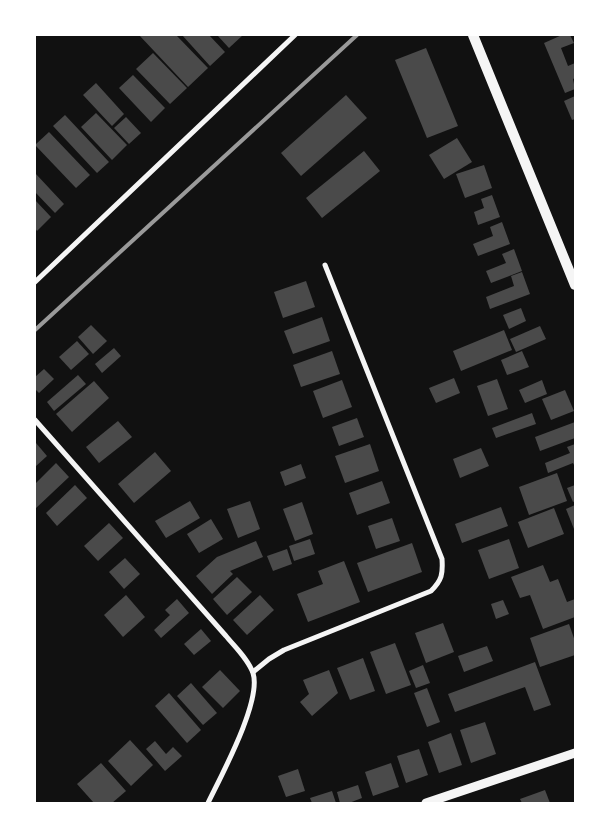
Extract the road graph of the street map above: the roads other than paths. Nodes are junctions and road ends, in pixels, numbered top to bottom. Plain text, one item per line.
1 (295, 35) edge
2 (473, 35) edge
3 (325, 265) dead end
4 (35, 282) edge
5 (575, 285) edge
6 (35, 420) edge
7 (253, 672) junction
8 (575, 753) edge
9 (208, 803) edge
10 (426, 803) edge

1 - 4 street
2 - 5 main road
3 - 7 street
6 - 7 street
7 - 9 street
8 - 10 street

